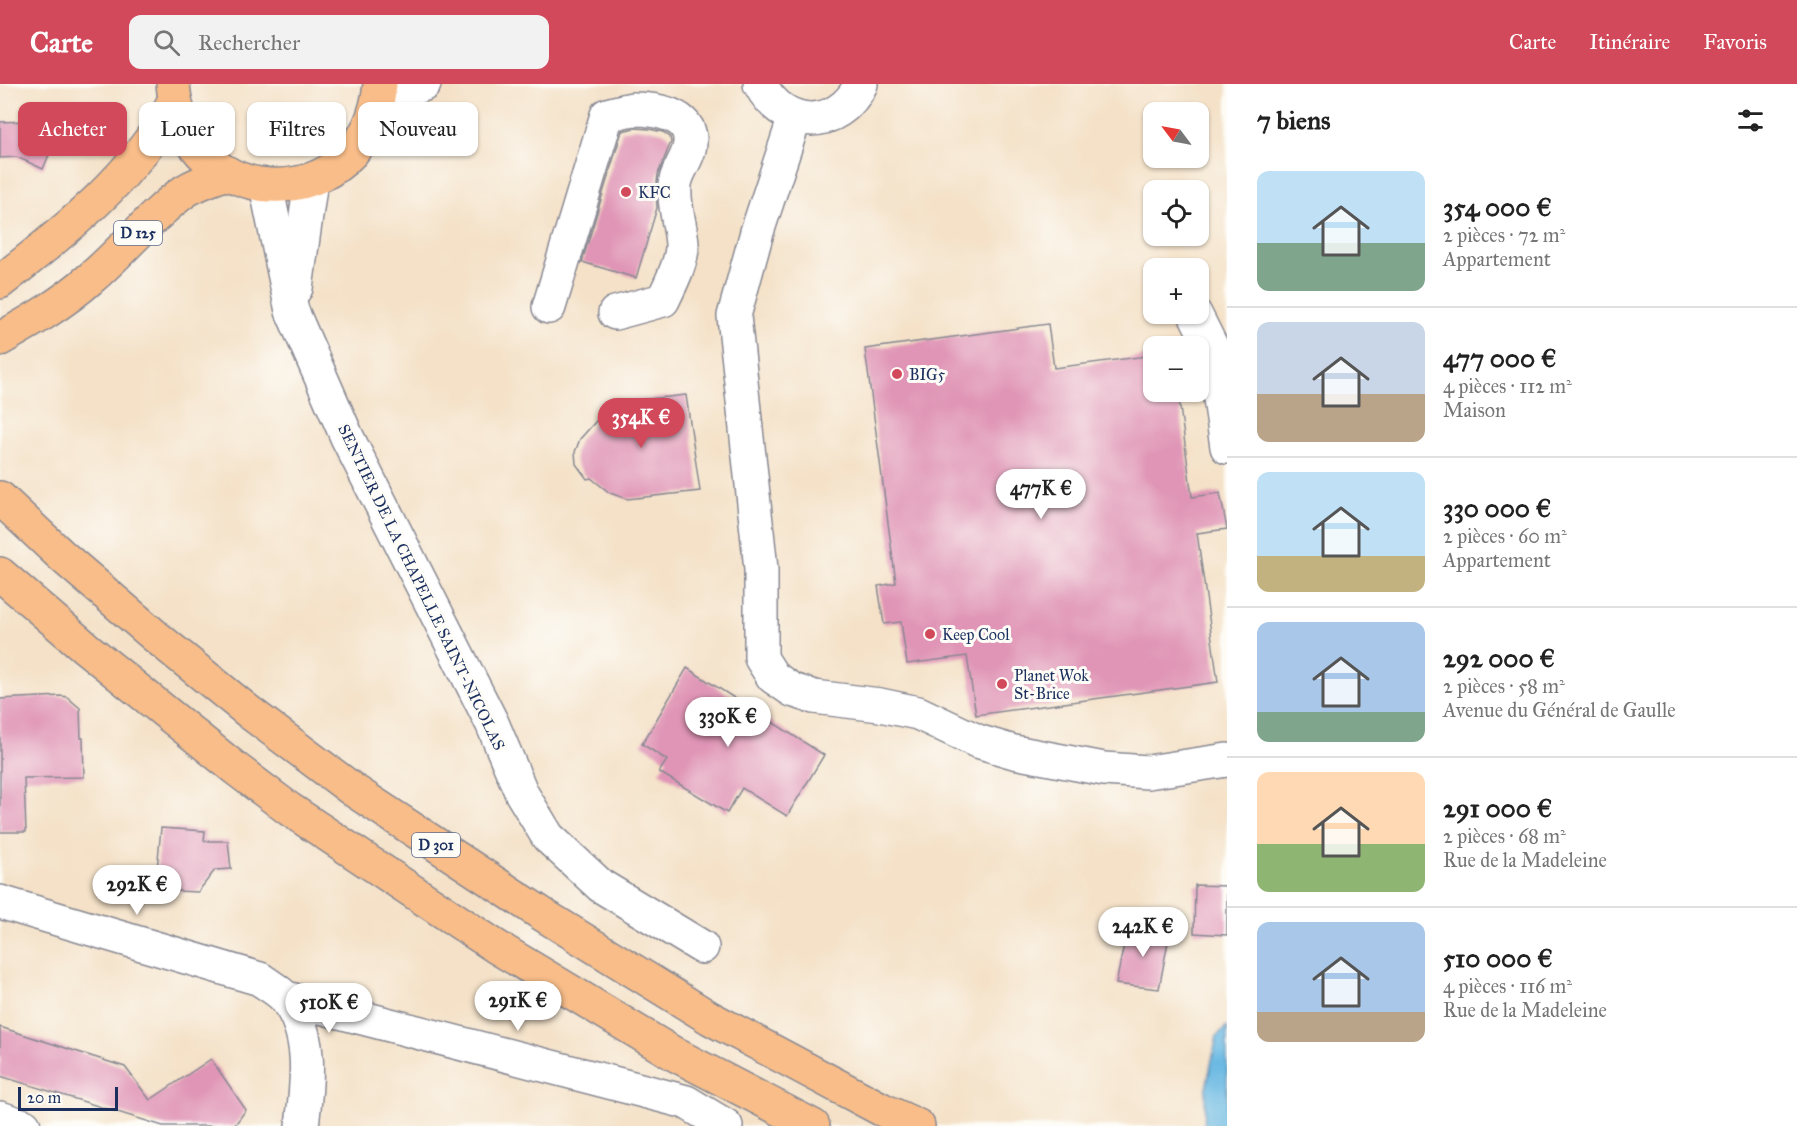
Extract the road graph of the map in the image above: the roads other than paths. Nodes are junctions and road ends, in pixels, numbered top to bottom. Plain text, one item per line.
1 (424, 84) edge
2 (760, 84) edge
3 (861, 84) edge
4 (173, 92) edge
5 (379, 94) edge
6 (795, 117) junction
7 (227, 173) junction
8 (311, 180) junction
9 (266, 185) junction
10 (0, 282) edge
11 (56, 306) junction
12 (549, 307) dead end
13 (292, 311) junction
14 (615, 313) dead end
15 (1200, 324) edge
16 (0, 339) edge
17 (0, 363) edge
18 (1227, 447) edge
19 (1, 504) edge
20 (0, 574) edge
21 (1227, 760) edge
22 (0, 902) edge
23 (702, 947) dead end
24 (273, 989) junction
25 (0, 1118) edge
26 (24, 1126) edge
27 (302, 1126) edge
28 (726, 1126) edge
29 (813, 1126) edge
30 (918, 1126) edge

1 - 5 street
2 - 6 street
3 - 6 street
4 - 7 main road
4 - 10 main road
5 - 8 main road
6 - 21 street
7 - 9 main road
7 - 11 main road, D 125
8 - 9 main road
8 - 13 street
9 - 13 street, SENTIER DE LA CHAPELLE SAINT-NICOLAS
11 - 16 main road, D 125
11 - 17 main road
12 - 14 street
13 - 23 street, SENTIER DE LA CHAPELLE SAINT-NICOLAS
15 - 18 street
19 - 30 main road, D 301
20 - 29 main road
22 - 24 street
24 - 27 street
24 - 28 street
25 - 26 street

